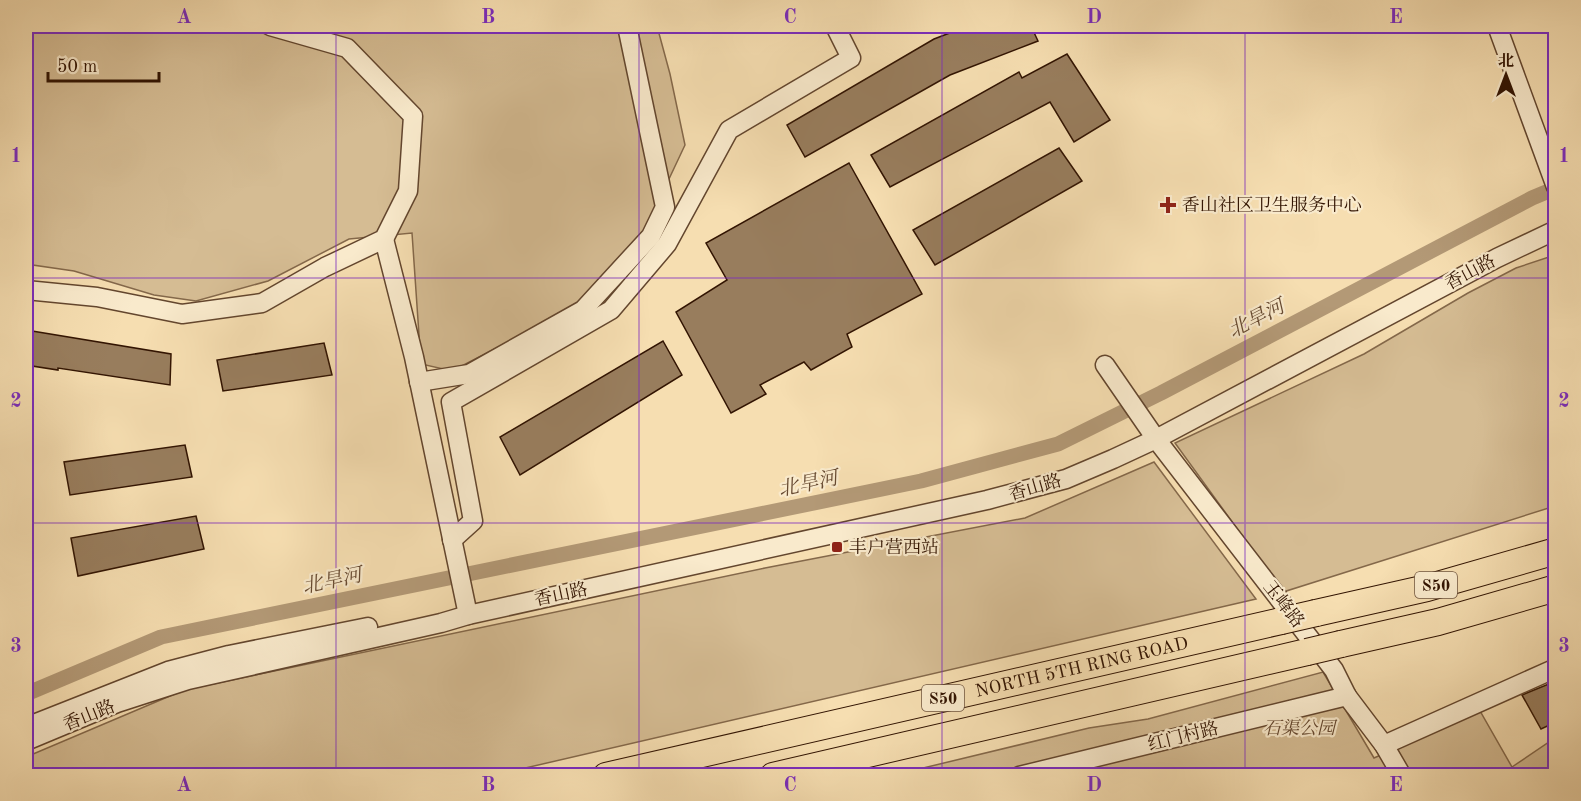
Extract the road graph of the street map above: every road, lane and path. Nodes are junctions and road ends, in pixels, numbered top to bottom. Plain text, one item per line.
1 (270, 26) edge
2 (627, 26) edge
3 (835, 26) edge
4 (1497, 26) edge
5 (1556, 187) edge
6 (1556, 230) edge
7 (384, 238) junction
8 (26, 290) edge
9 (1104, 366) dead end
10 (419, 382) junction
11 (1156, 439) junction
12 (452, 540) junction
13 (1556, 551) edge
14 (1556, 588) edge
15 (468, 615) junction
16 (1556, 668) edge
17 (1347, 696) junction
18 (26, 727) edge
19 (26, 741) edge
20 (1384, 745) junction
21 (606, 776) edge
22 (773, 776) edge
23 (1019, 776) edge
24 (1402, 776) edge

1 - 7 street
2 - 10 street
3 - 12 street
4 - 5 street
6 - 11 street, 香山路
7 - 8 street
7 - 10 street
9 - 11 street, 玉峰路
10 - 12 street
11 - 15 street, 香山路
11 - 17 street, 玉峰路
12 - 15 street
13 - 21 highway, NORTH 5TH RING ROAD / S50, bridge
14 - 22 highway, NORTH 5TH RING ROAD / S50, bridge
15 - 18 street, 香山路
15 - 19 street, 香山路
16 - 20 street
17 - 20 street, 玉峰路
17 - 23 street, 红门村路
20 - 24 street, 玉峰路

